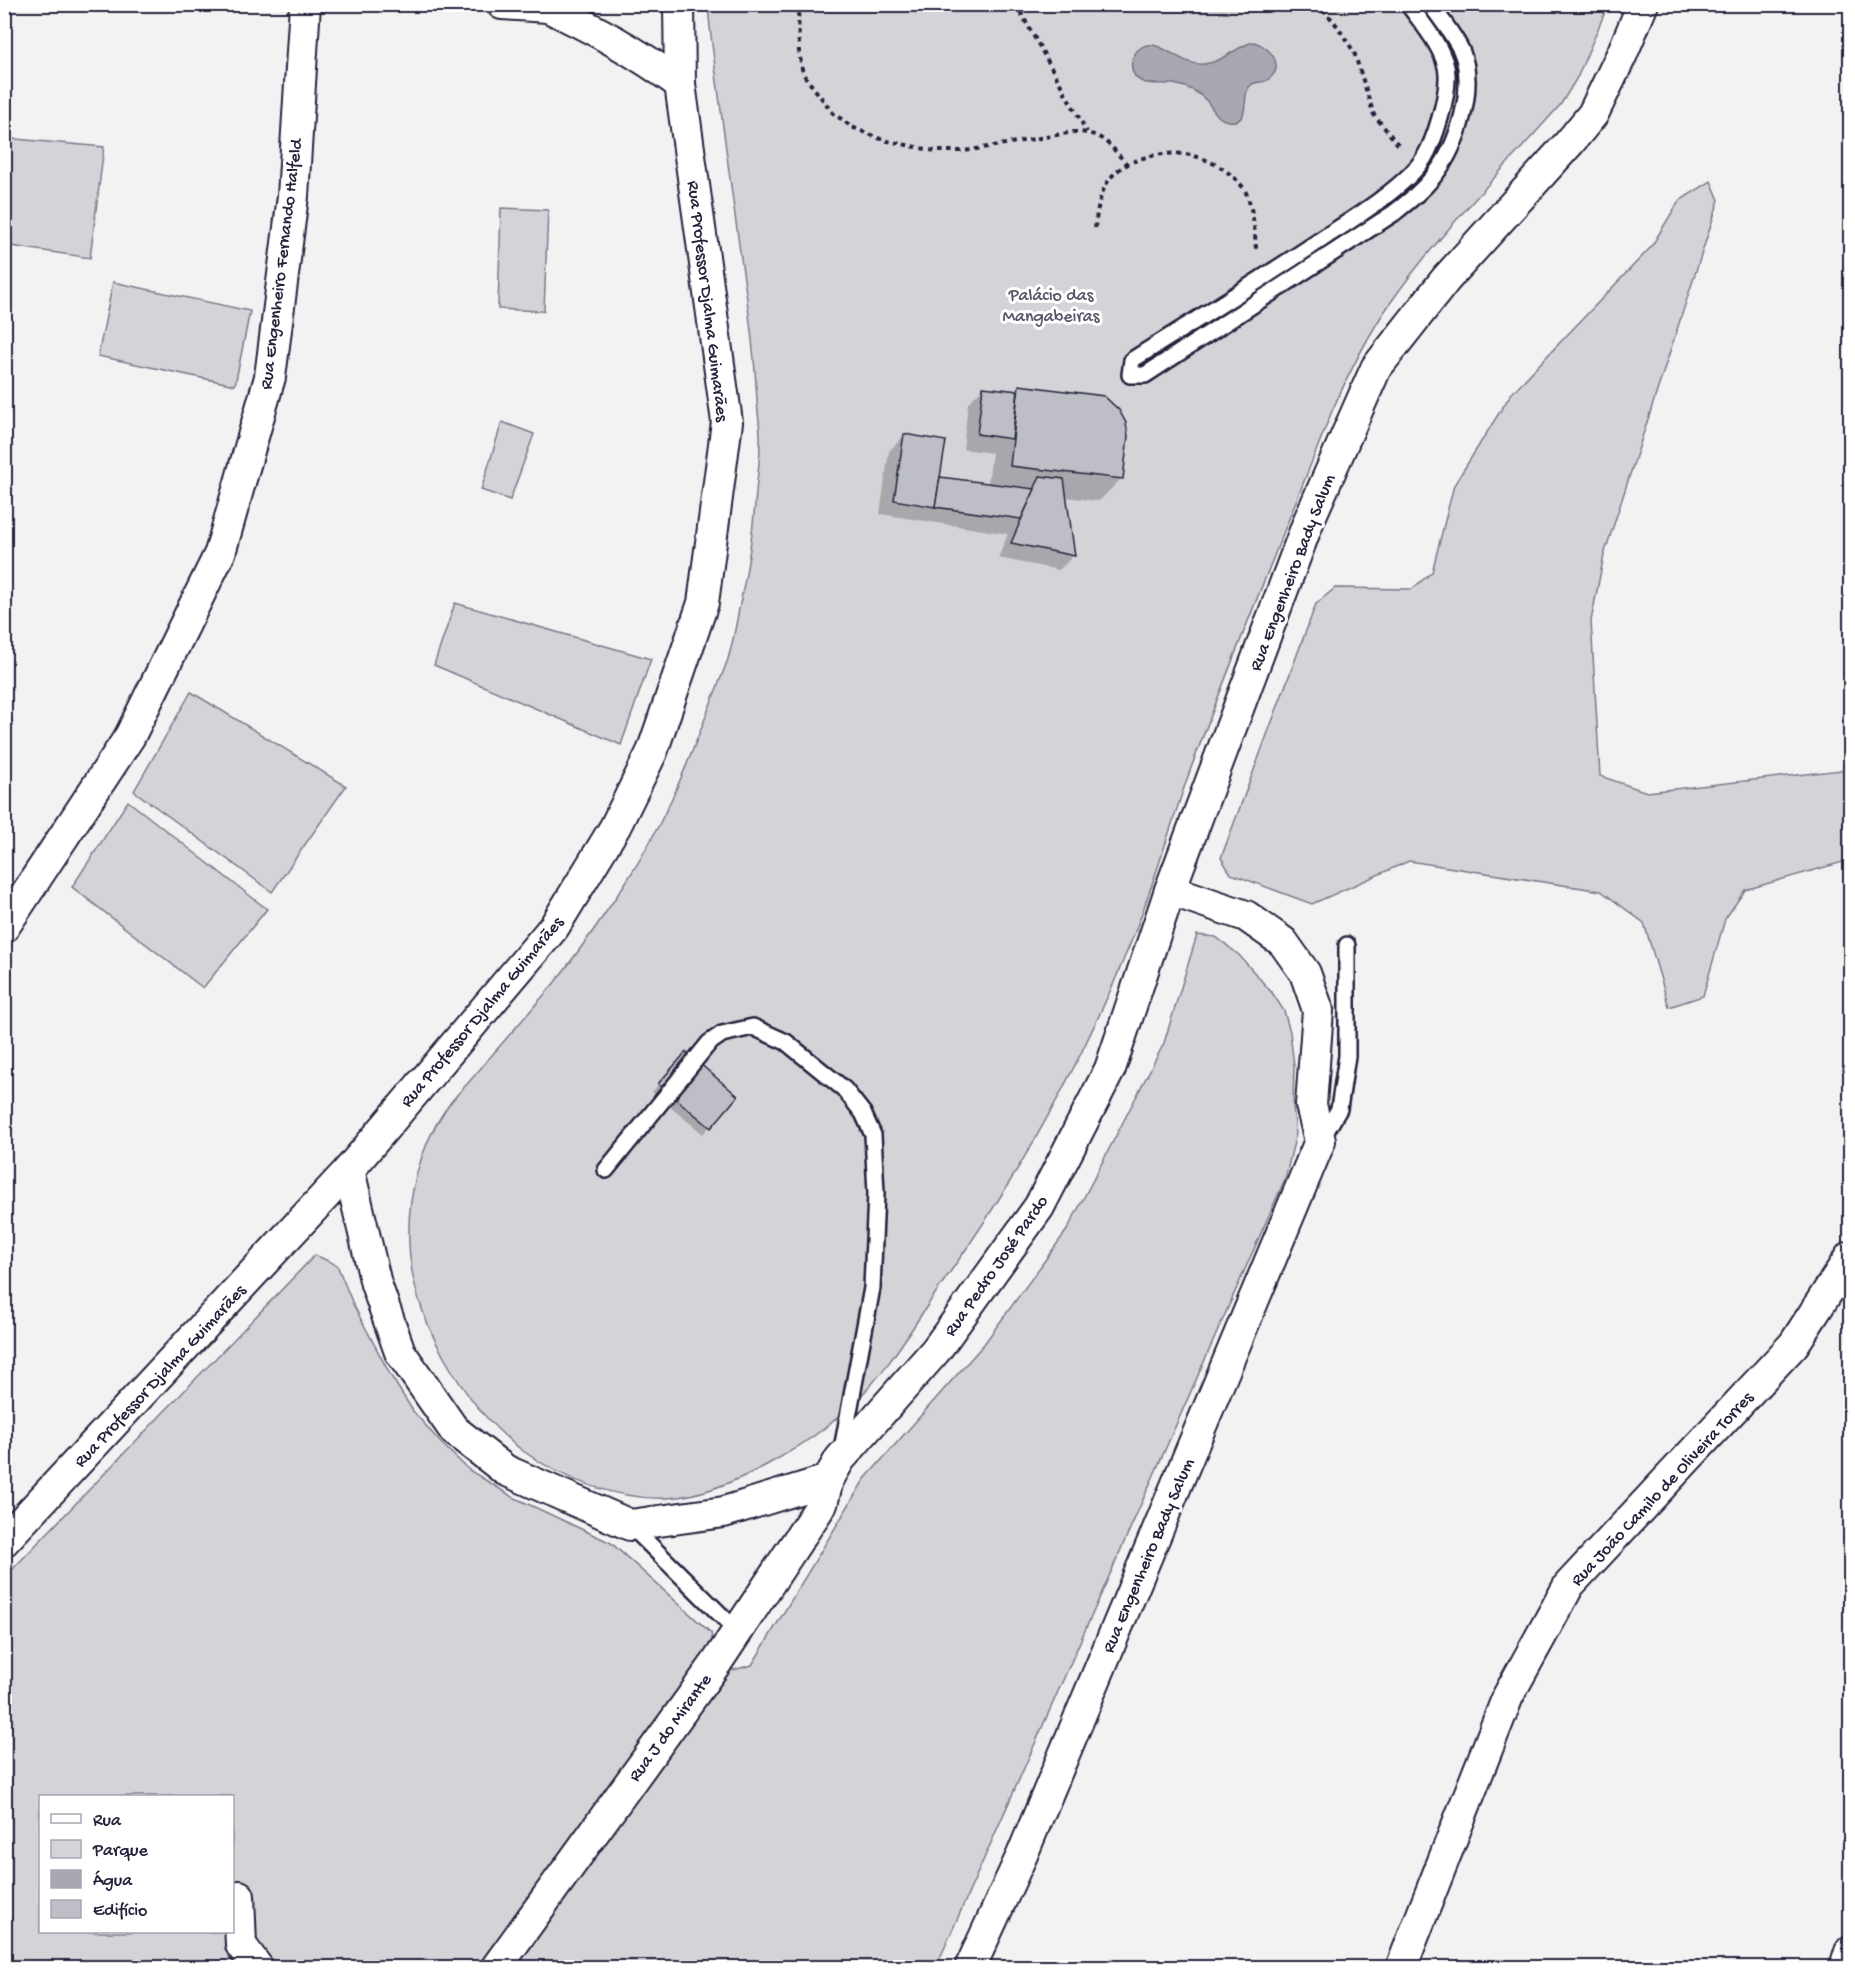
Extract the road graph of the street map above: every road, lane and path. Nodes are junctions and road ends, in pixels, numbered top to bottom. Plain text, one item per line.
1 (304, 4) edge
2 (502, 4) edge
3 (679, 4) edge
4 (798, 4) edge
5 (1016, 4) edge
6 (1315, 4) edge
7 (1408, 4) edge
8 (1430, 4) edge
9 (1643, 4) edge
10 (553, 6) edge
11 (680, 84) junction
12 (1087, 132) junction
13 (1127, 164) junction
14 (1416, 166) junction
15 (1095, 228) dead end
16 (1256, 259) dead end
17 (1170, 890) junction
18 (4, 927) edge
19 (1347, 945) dead end
20 (1320, 1141) junction
21 (349, 1170) junction
22 (606, 1170) dead end
23 (1851, 1257) edge
24 (834, 1469) junction
25 (630, 1525) junction
26 (4, 1541) edge
27 (738, 1632) junction
28 (239, 1896) dead end
29 (1851, 1952) edge
30 (258, 1968) edge
31 (496, 1968) edge
32 (970, 1968) edge
33 (1401, 1968) edge
34 (1845, 1968) edge

1 - 18 street, Rua Engenheiro Fernando Halfeld
2 - 10 street
3 - 11 street, Rua Professor Djalma Guimarães
4 - 12 path
5 - 12 path
6 - 14 path
7 - 14 lane
8 - 14 lane
9 - 17 street, Rua Engenheiro Bady Salum
10 - 11 street
11 - 21 street, Rua Professor Djalma Guimarães
12 - 13 path
13 - 15 path
13 - 16 path
17 - 20 street
17 - 24 street, Rua Pedro José Pardo
19 - 20 lane, Rua Engenheiro Bady Salum
20 - 32 street, Rua Engenheiro Bady Salum
21 - 25 street
21 - 26 street, Rua Professor Djalma Guimarães
22 - 24 lane
23 - 33 street, Rua João Camilo de Oliveira Torres
24 - 25 street
24 - 27 street, Rua J do Mirante
25 - 27 lane
27 - 31 street, Rua J do Mirante
28 - 30 street
29 - 34 street

